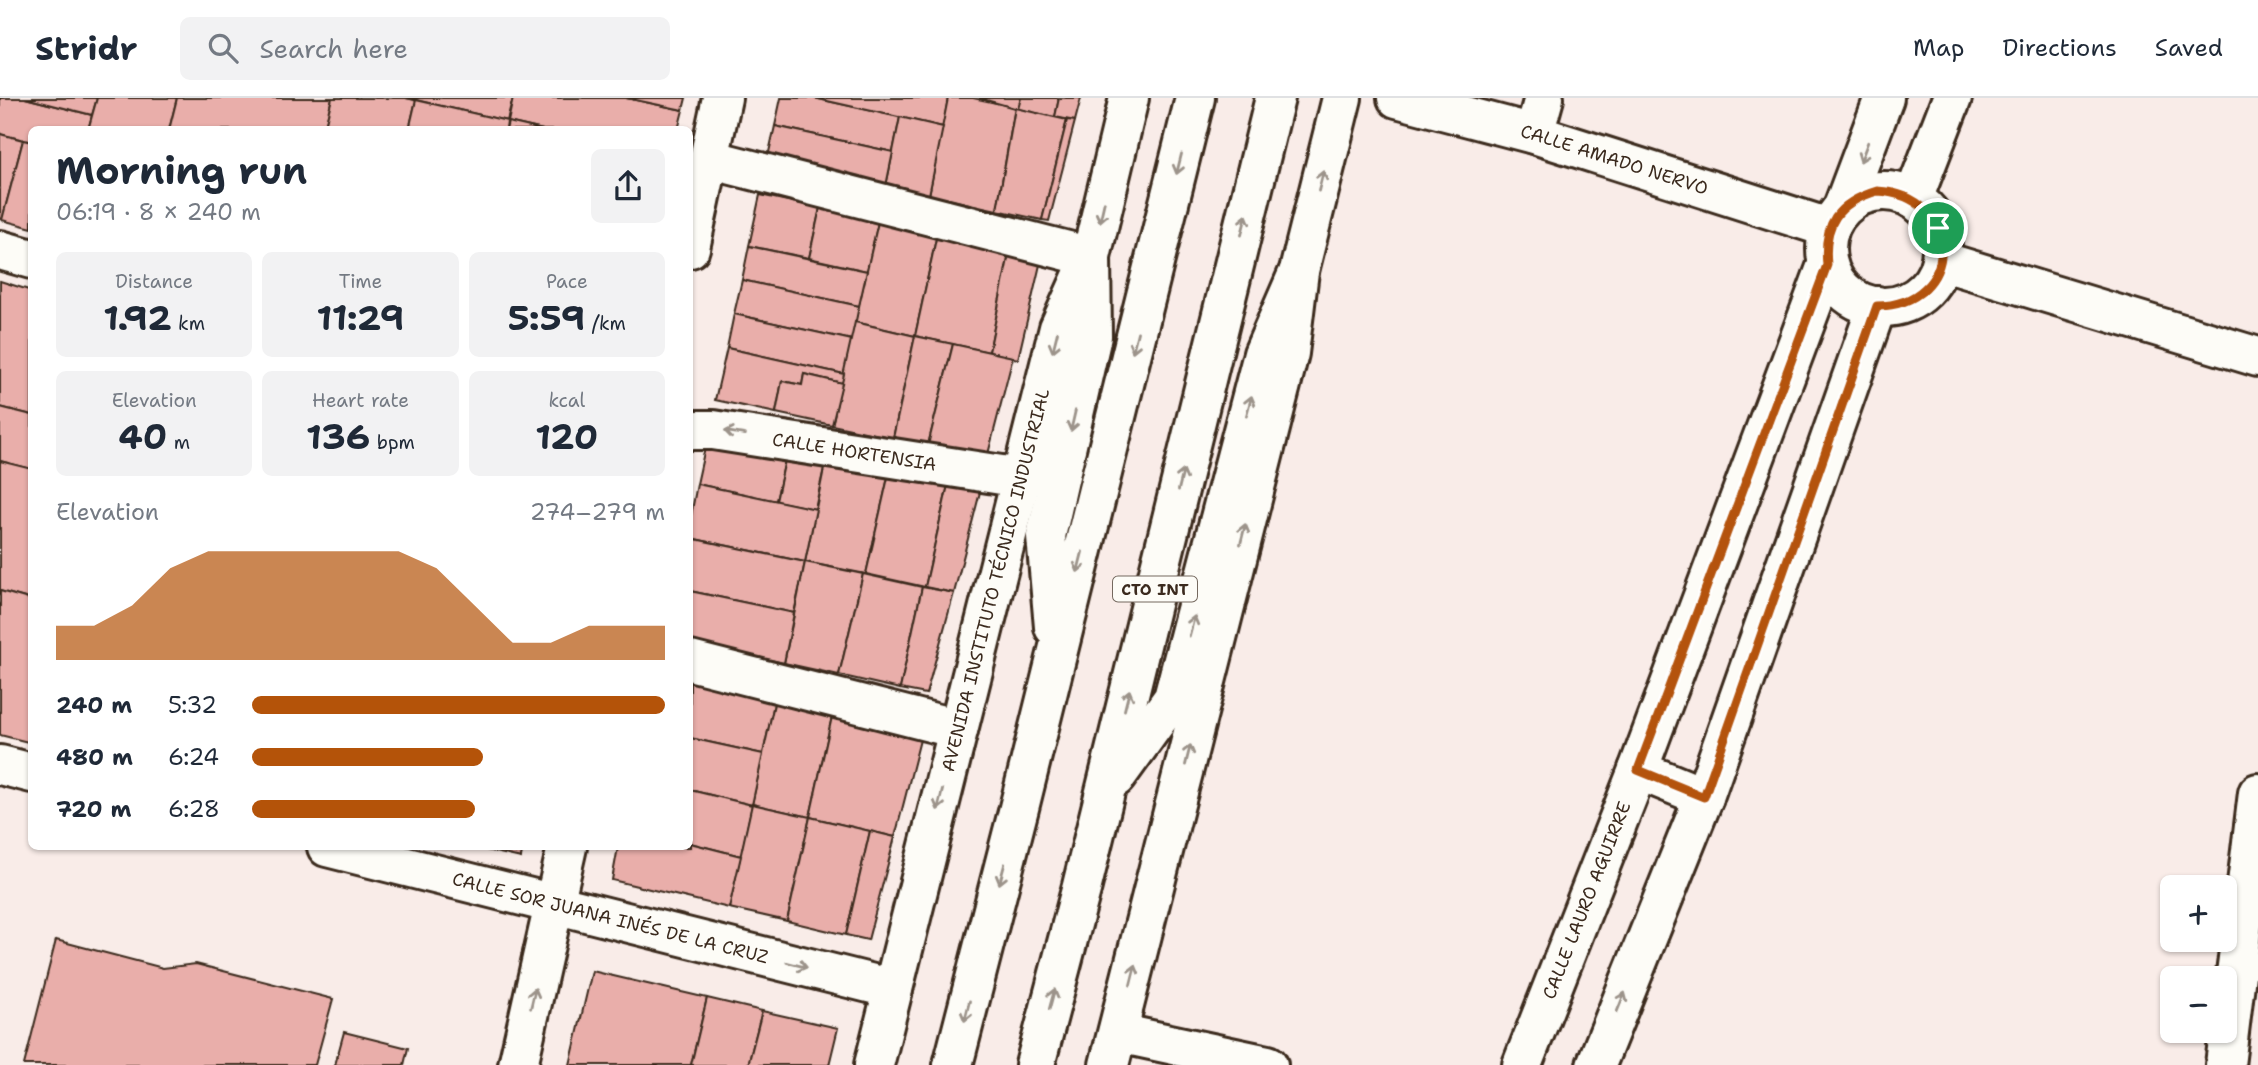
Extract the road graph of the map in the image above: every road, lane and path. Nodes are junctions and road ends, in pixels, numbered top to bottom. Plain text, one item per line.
1 (722, 98) edge
2 (1129, 98) edge
3 (1195, 98) edge
4 (1275, 98) edge
5 (1342, 98) edge
6 (1398, 98) edge
7 (1884, 98) edge
8 (1952, 98) edge
9 (1539, 116) edge
10 (709, 159) junction
11 (1913, 199) junction
12 (1833, 233) junction
13 (693, 234) edge
14 (0, 250) edge
15 (1091, 257) junction
16 (28, 259) edge
17 (1941, 261) junction
18 (1299, 271) junction
19 (1877, 306) junction
20 (2258, 357) edge
21 (693, 430) edge
22 (1021, 478) junction
23 (1057, 658) junction
24 (693, 663) edge
25 (958, 729) junction
26 (0, 765) edge
27 (1638, 770) junction
28 (28, 772) edge
29 (1105, 793) junction
30 (2258, 793) edge
31 (1704, 797) junction
32 (339, 850) edge
33 (566, 850) edge
34 (554, 904) junction
35 (2248, 953) edge
36 (893, 989) junction
37 (1114, 1049) edge
38 (518, 1065) edge
39 (874, 1065) edge
40 (953, 1065) edge
41 (1035, 1065) edge
42 (1268, 1065) edge
43 (1522, 1065) edge
44 (1596, 1065) edge
45 (2225, 1065) edge

1 - 10 main road
2 -> 15 main road, AVENIDA INSTITUTO TÉCNICO INDUSTRIAL
3 -> 23 main road
29 -> 4 main road, CTO INT
18 -> 5 main road
6 - 9 main road, CALLE AMADO NERVO
7 -> 12 main road, CALLE LAURO AGUIRRE
8 - 11 main road
9 - 12 main road, CALLE AMADO NERVO
10 - 13 main road
10 - 15 main road
11 - 12 main road
11 - 17 main road
12 - 19 main road
12 - 27 main road, CALLE LAURO AGUIRRE
14 - 16 main road
15 -> 22 main road, AVENIDA INSTITUTO TÉCNICO INDUSTRIAL
15 -> 23 main road
17 - 19 main road
17 - 20 main road
29 -> 18 main road
37 -> 18 main road
19 - 31 main road
22 -> 21 main road, CALLE HORTENSIA
22 - 25 main road, AVENIDA INSTITUTO TÉCNICO INDUSTRIAL
23 -> 40 main road
24 - 25 main road
25 -> 36 main road, AVENIDA INSTITUTO TÉCNICO INDUSTRIAL
26 - 28 main road
27 - 31 main road
27 - 43 main road, CALLE LAURO AGUIRRE
41 -> 29 main road, CTO INT
30 - 35 main road
44 -> 31 main road
32 - 34 main road, CALLE SOR JUANA INÉS DE LA CRUZ
33 - 34 main road
34 -> 36 main road, CALLE SOR JUANA INÉS DE LA CRUZ
38 -> 34 main road
35 - 45 main road
36 - 39 main road, AVENIDA INSTITUTO TÉCNICO INDUSTRIAL
37 - 42 main road

